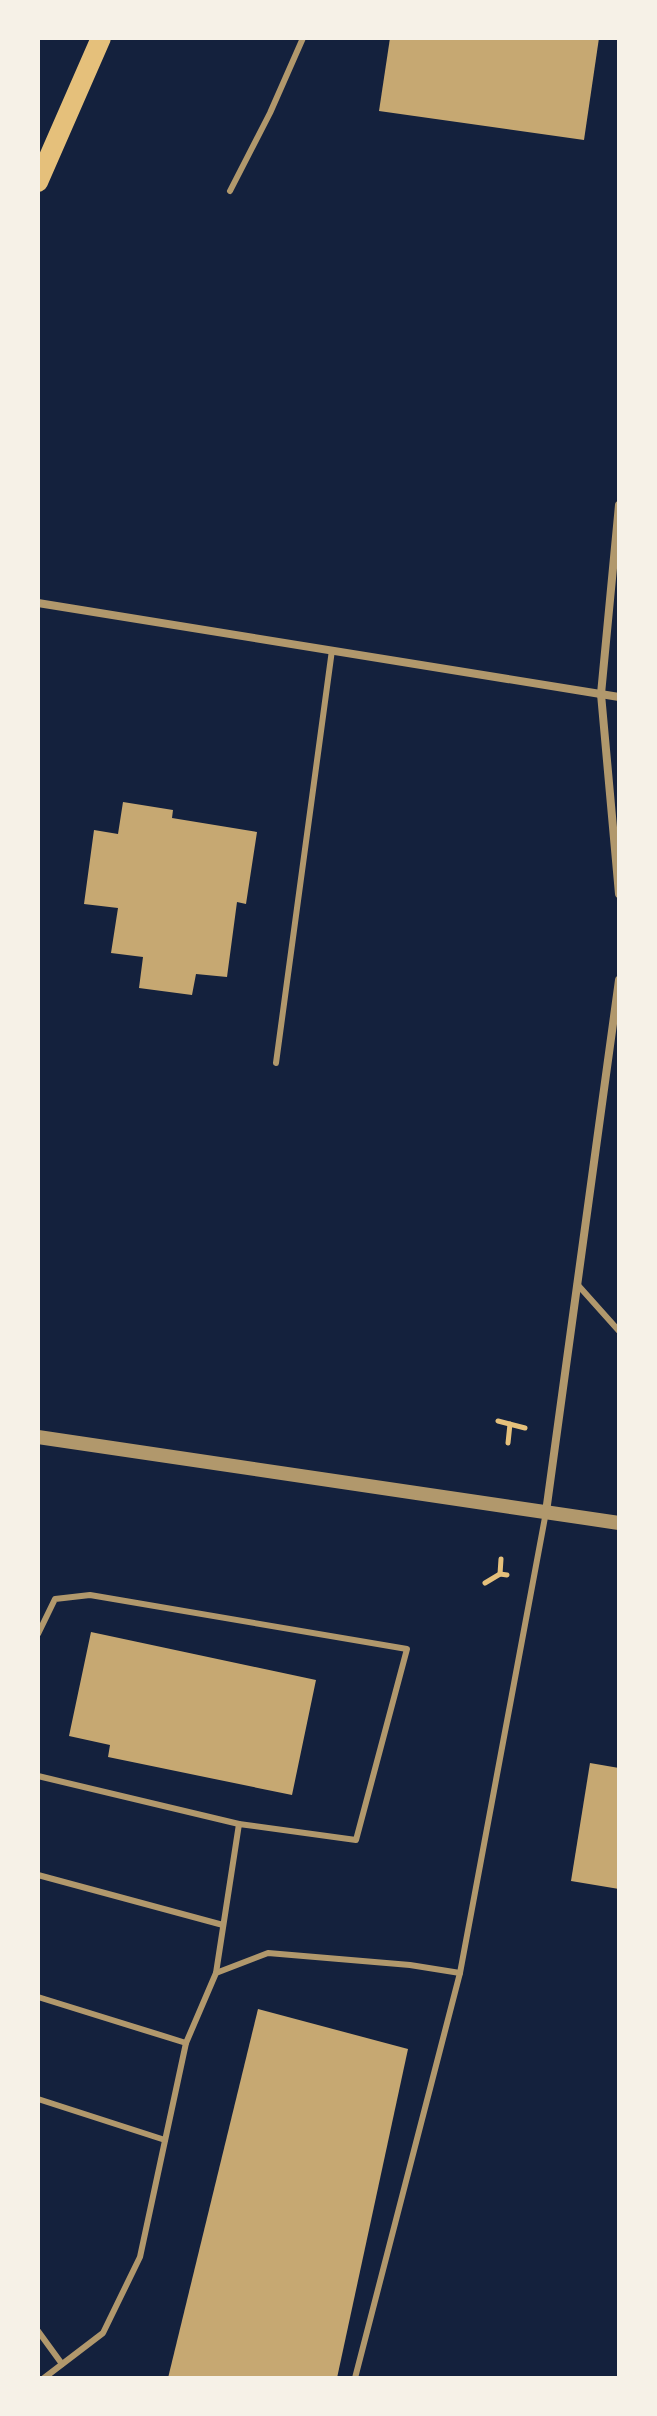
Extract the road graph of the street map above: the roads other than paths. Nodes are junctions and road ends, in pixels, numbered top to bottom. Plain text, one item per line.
1 (101, 38) edge
2 (303, 38) edge
3 (38, 182) edge
4 (230, 191) dead end
5 (619, 505) edge
6 (38, 603) edge
7 (332, 650) junction
8 (601, 694) junction
9 (619, 697) edge
10 (619, 894) edge
11 (619, 980) edge
12 (276, 1063) dead end
13 (577, 1284) junction
14 (619, 1331) edge
15 (38, 1437) edge
16 (546, 1512) junction
17 (619, 1523) edge
18 (38, 1634) edge
19 (38, 1776) edge
20 (239, 1824) junction
21 (38, 1875) edge
22 (223, 1925) junction
23 (216, 1973) junction
24 (460, 1973) junction
25 (38, 1997) edge
26 (186, 2043) junction
27 (38, 2099) edge
28 (165, 2140) junction
29 (38, 2331) edge
30 (62, 2364) junction
31 (44, 2378) edge
32 (355, 2378) edge

1 - 3 main road
2 - 4 lane
5 - 8 street
6 - 7 street
7 - 8 street
7 - 12 lane
8 - 9 street
8 - 10 street
11 - 13 street
13 - 14 lane
13 - 16 street
15 - 16 street
16 - 17 street
16 - 24 lane
18 - 20 lane
19 - 20 lane
20 - 22 lane
21 - 22 lane
22 - 23 lane
23 - 24 lane
23 - 26 lane
24 - 32 lane
25 - 26 lane
26 - 28 lane
27 - 28 lane
28 - 30 lane
29 - 30 lane
30 - 31 lane

